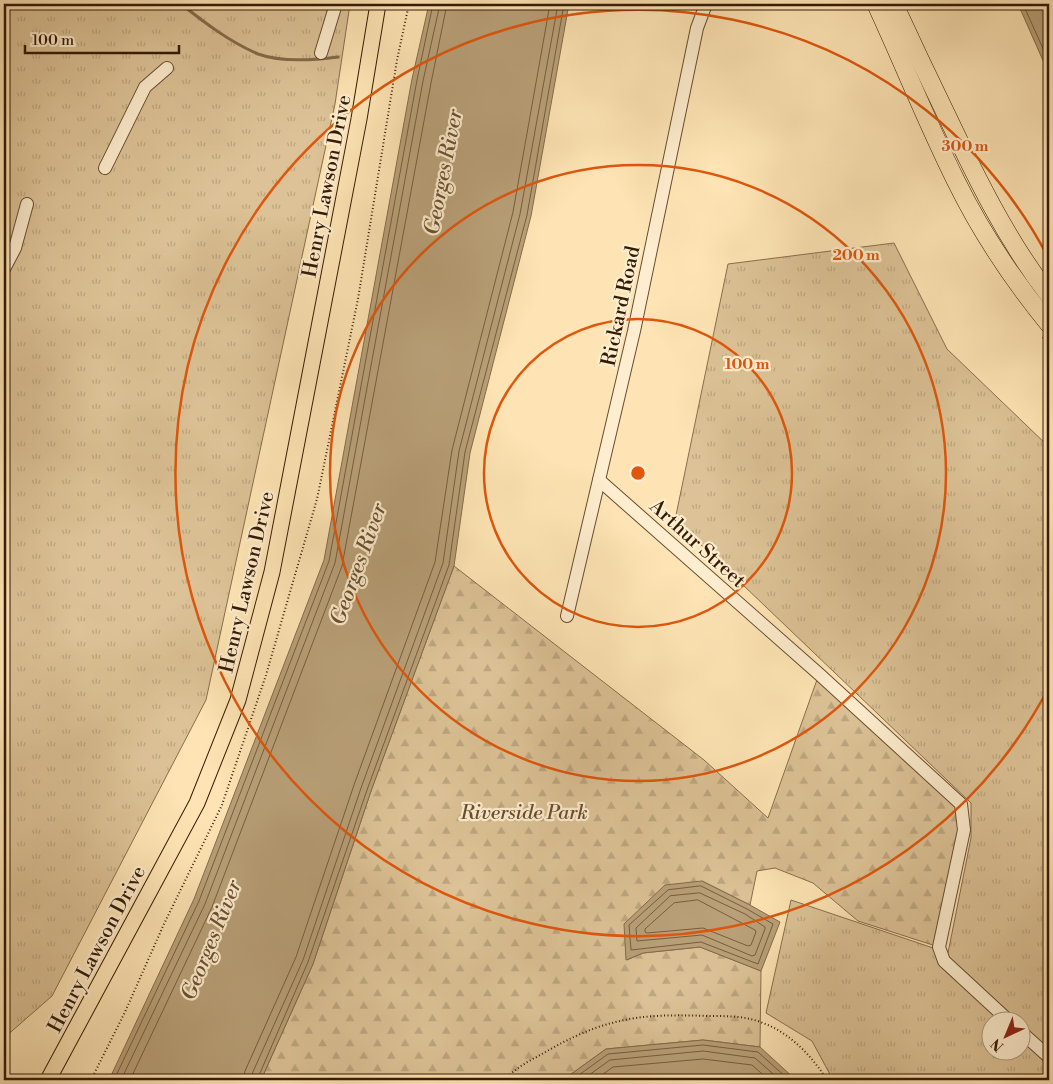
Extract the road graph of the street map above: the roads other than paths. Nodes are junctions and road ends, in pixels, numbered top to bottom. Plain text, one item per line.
1 (336, 4) edge
2 (378, 4) edge
3 (387, 4) edge
4 (706, 4) edge
5 (876, 4) edge
6 (894, 4) edge
7 (321, 53) dead end
8 (371, 54) junction
9 (167, 68) dead end
10 (104, 168) dead end
11 (27, 204) dead end
12 (4, 269) edge
13 (1049, 295) edge
14 (1049, 324) edge
15 (599, 480) junction
16 (567, 616) dead end
17 (999, 1012) edge
18 (1030, 1040) edge
19 (1049, 1057) edge
20 (48, 1080) edge

1 - 7 street
2 - 8 main road, Henry Lawson Drive
3 - 8 main road, Henry Lawson Drive
4 - 15 street, Rickard Road
5 - 14 highway
6 - 13 highway
8 - 20 main road, Henry Lawson Drive
9 - 10 street
11 - 12 street
15 - 16 street, Rickard Road
15 - 17 street, Arthur Street
18 - 19 street

